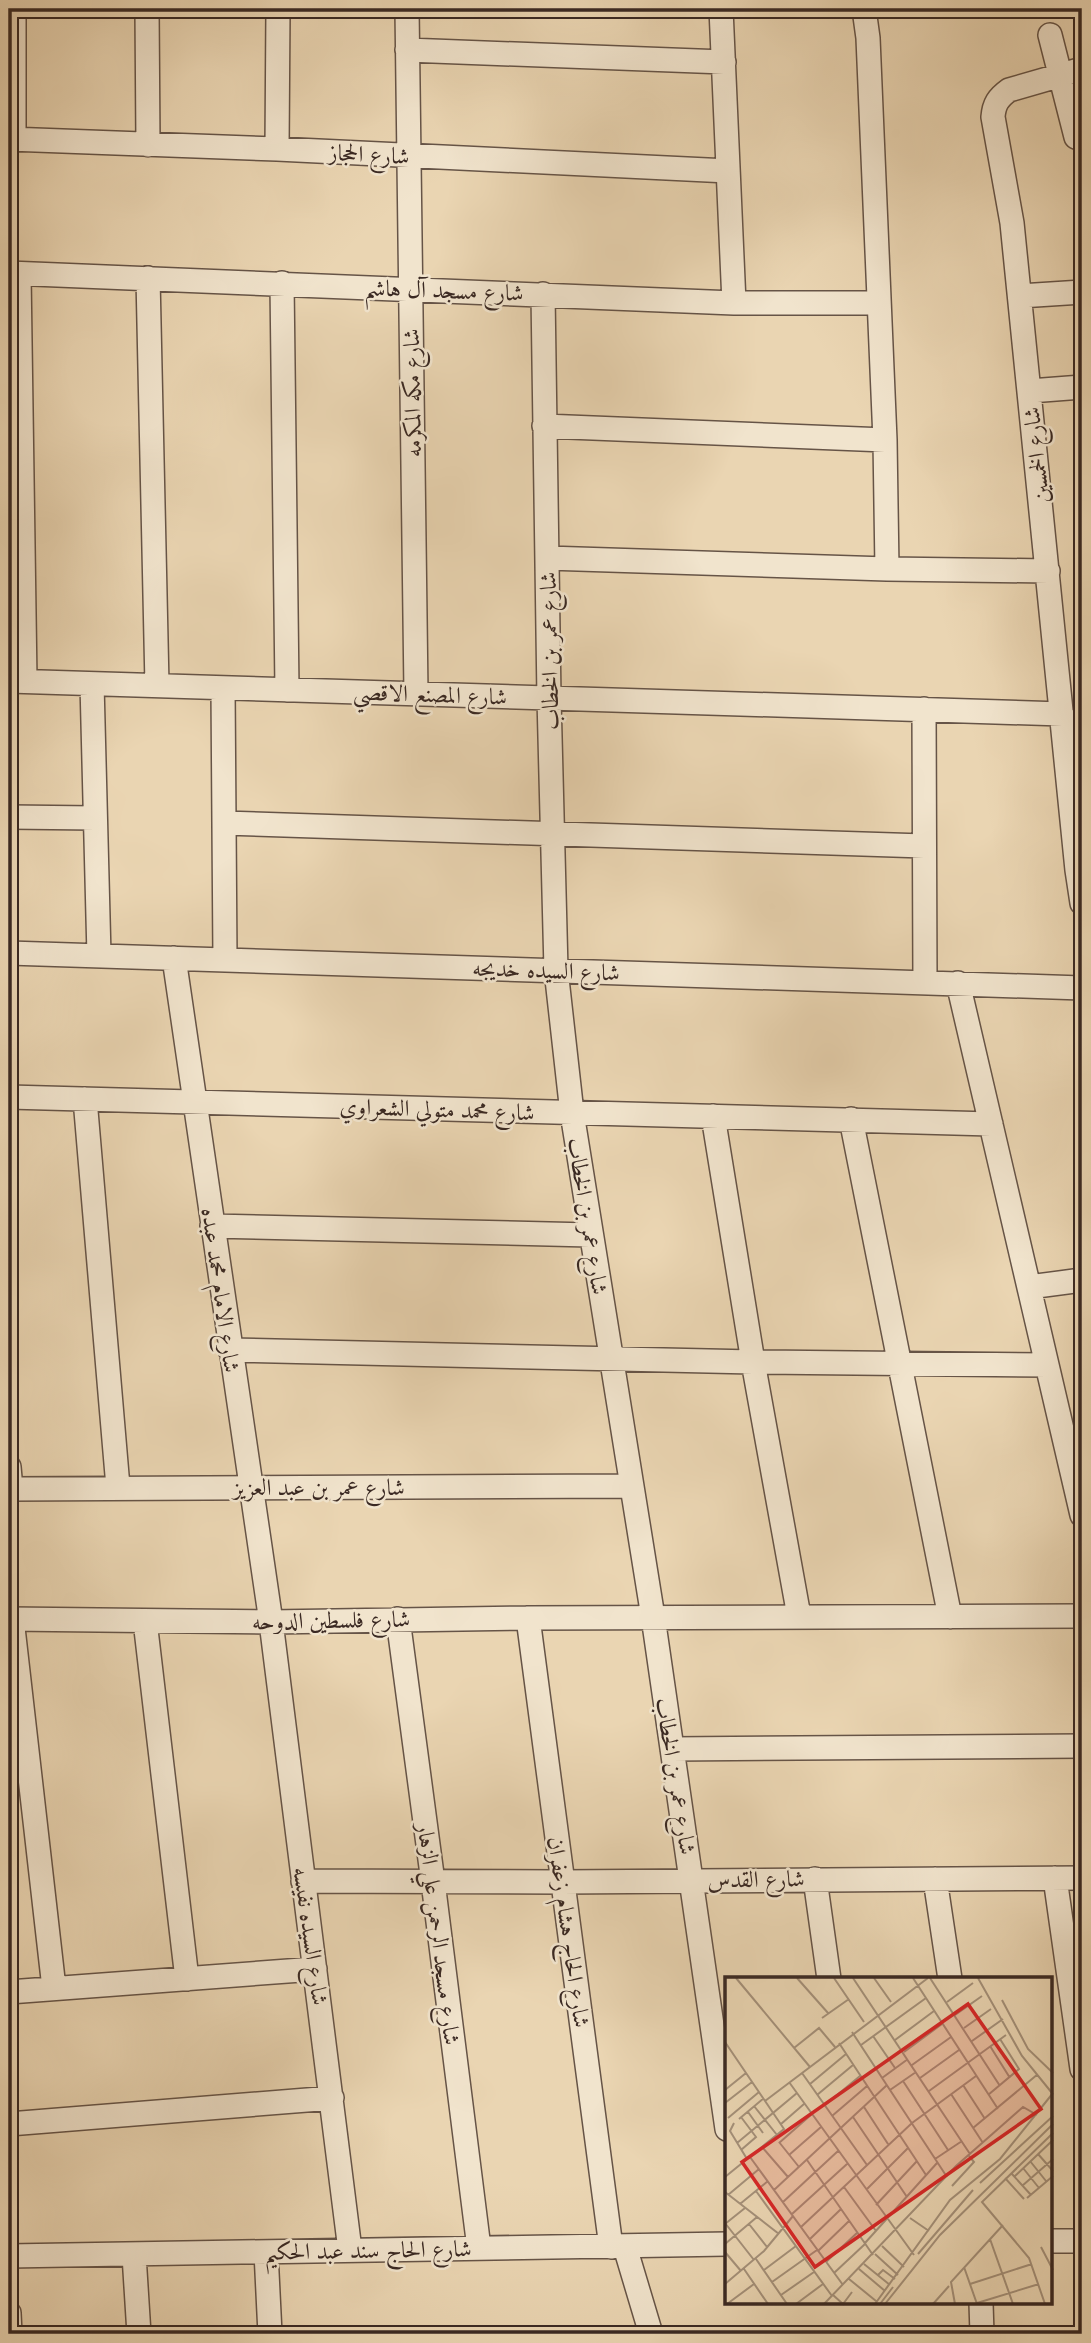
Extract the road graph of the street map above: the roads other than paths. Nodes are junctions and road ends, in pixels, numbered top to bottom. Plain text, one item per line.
1 (14, 9) edge
2 (147, 9) edge
3 (278, 9) edge
4 (407, 9) edge
5 (721, 9) edge
6 (864, 9) edge
7 (1050, 35) dead end
8 (407, 50) junction
9 (724, 62) junction
10 (1071, 72) edge
11 (1076, 137) dead end
12 (12, 140) edge
13 (148, 145) junction
14 (277, 149) junction
15 (409, 157) junction
16 (728, 171) junction
17 (14, 273) edge
18 (148, 278) junction
19 (282, 283) junction
20 (410, 288) junction
21 (1082, 292) edge
22 (543, 294) junction
23 (1020, 296) junction
24 (734, 303) junction
25 (878, 303) junction
26 (1082, 387) edge
27 (1030, 391) junction
28 (544, 426) junction
29 (885, 440) junction
30 (547, 558) junction
31 (887, 569) junction
32 (1048, 571) junction
33 (17, 681) edge
34 (92, 684) junction
35 (157, 685) junction
36 (223, 688) junction
37 (287, 690) junction
38 (416, 693) junction
39 (549, 698) junction
40 (924, 709) junction
41 (1069, 725) edge
42 (9, 817) edge
43 (95, 818) junction
44 (224, 823) junction
45 (553, 835) junction
46 (924, 846) junction
47 (1082, 902) edge
48 (9, 953) edge
49 (99, 956) junction
50 (174, 958) junction
51 (225, 960) junction
52 (556, 970) junction
53 (925, 983) junction
54 (958, 984) junction
55 (1082, 988) edge
56 (9, 1097) edge
57 (85, 1098) junction
58 (195, 1102) junction
59 (572, 1113) junction
60 (713, 1116) junction
61 (851, 1119) junction
62 (991, 1124) junction
63 (212, 1226) junction
64 (590, 1235) junction
65 (1082, 1280) edge
66 (1029, 1287) junction
67 (230, 1350) junction
68 (610, 1358) junction
69 (753, 1362) junction
70 (899, 1362) junction
71 (1047, 1365) junction
72 (9, 1482) edge
73 (630, 1486) junction
74 (118, 1487) junction
75 (251, 1488) junction
76 (1082, 1515) edge
77 (799, 1616) junction
78 (1082, 1616) edge
79 (653, 1617) junction
80 (950, 1617) junction
81 (528, 1618) junction
82 (10, 1619) edge
83 (398, 1619) junction
84 (145, 1621) junction
85 (271, 1622) junction
86 (1082, 1746) edge
87 (672, 1749) junction
88 (1055, 1878) junction
89 (1082, 1878) edge
90 (815, 1879) junction
91 (935, 1879) junction
92 (692, 1880) junction
93 (303, 1881) junction
94 (433, 1882) junction
95 (562, 1882) junction
96 (316, 1969) junction
97 (829, 1977) edge
98 (950, 1977) edge
99 (187, 1979) junction
100 (54, 1988) junction
101 (9, 1992) edge
102 (1082, 2069) edge
103 (332, 2098) junction
104 (725, 2115) edge
105 (9, 2124) edge
106 (1052, 2241) edge
107 (1082, 2241) edge
108 (725, 2244) edge
109 (618, 2247) junction
110 (479, 2248) junction
111 (350, 2250) junction
112 (265, 2252) junction
113 (134, 2255) junction
114 (9, 2256) edge
115 (981, 2304) edge
116 (9, 2313) edge
117 (10, 2334) edge
118 (139, 2334) edge
119 (270, 2334) edge
120 (651, 2334) edge
121 (982, 2334) edge

1 - 12 street
2 - 13 street
3 - 14 street
4 - 8 street, شارع مكه المكرمه
5 - 9 street
6 - 25 street
7 - 10 street
8 - 9 street
8 - 15 street, شارع مكه المكرمه
9 - 16 street
10 - 11 street
10 - 23 street, شارع الخمسين
12 - 13 street, شارع الحجاز
13 - 14 street, شارع الحجاز
14 - 15 street, شارع الحجاز
15 - 16 street, شارع الحجاز
15 - 20 street, شارع مكه المكرمه
16 - 24 street
17 - 18 street, شارع مسجد آل هاشم
17 - 33 street
18 - 19 street, شارع مسجد آل هاشم
18 - 35 street
19 - 20 street, شارع مسجد آل هاشم
19 - 37 street
20 - 22 street, شارع مسجد آل هاشم
20 - 38 street, شارع مكه المكرمه
21 - 23 street
22 - 24 street, شارع مسجد آل هاشم
22 - 28 street, شارع عمر بن الخطاب
23 - 27 street, شارع الخمسين
24 - 25 street, شارع مسجد آل هاشم
25 - 29 street
26 - 27 street
27 - 32 street, شارع الخمسين
28 - 29 street
28 - 30 street, شارع عمر بن الخطاب
29 - 31 street
30 - 31 street
30 - 39 street, شارع عمر بن الخطاب
31 - 32 street
32 - 41 street, شارع الخمسين
33 - 34 street, شارع المصنع الاقصي
34 - 35 street, شارع المصنع الاقصي
34 - 43 street
35 - 36 street, شارع المصنع الاقصي
36 - 37 street, شارع المصنع الاقصي
36 - 44 street
37 - 38 street, شارع المصنع الاقصي
38 - 39 street, شارع المصنع الاقصي
39 - 40 street, شارع المصنع الاقصي
39 - 45 street, شارع عمر بن الخطاب
40 - 41 street, شارع المصنع الاقصي
40 - 46 street
41 - 47 street, شارع الخمسين
42 - 43 street
43 - 49 street
44 - 45 street
44 - 51 street
45 - 46 street
45 - 52 street, شارع عمر بن الخطاب
46 - 53 street
48 - 49 street, شارع السيده خديجه
49 - 50 street, شارع السيده خديجه
50 - 51 street, شارع السيده خديجه
50 - 58 street, شارع الامام محمد عبده
51 - 52 street, شارع السيده خديجه
52 - 53 street, شارع السيده خديجه
52 - 59 street, شارع عمر بن الخطاب
53 - 54 street, شارع السيده خديجه
54 - 55 street, شارع السيده خديجه
54 - 62 street
56 - 57 street, شارع محمد متولي الشعراوي
57 - 58 street, شارع محمد متولي الشعراوي
57 - 74 street
58 - 59 street, شارع محمد متولي الشعراوي
58 - 63 street, شارع الامام محمد عبده
59 - 60 street, شارع محمد متولي الشعراوي
59 - 64 street, شارع عمر بن الخطاب
60 - 61 street, شارع محمد متولي الشعراوي
60 - 69 street
61 - 62 street, شارع محمد متولي الشعراوي
61 - 70 street
62 - 66 street
63 - 64 street
63 - 67 street, شارع الامام محمد عبده
64 - 68 street, شارع عمر بن الخطاب
65 - 66 street
66 - 71 street
67 - 68 street
67 - 75 street, شارع الامام محمد عبده
68 - 69 street
68 - 73 street, شارع عمر بن الخطاب
69 - 70 street
69 - 77 street
70 - 71 street
70 - 80 street
71 - 76 street
72 - 74 street, شارع عمر بن عبد العزيز
73 - 75 street, شارع عمر بن عبد العزيز
73 - 79 street, شارع عمر بن الخطاب
74 - 75 street, شارع عمر بن عبد العزيز
75 - 85 street, شارع الامام محمد عبده
77 - 79 street, شارع فلسطين الدوحه
77 - 80 street, شارع فلسطين الدوحه
78 - 80 street, شارع فلسطين الدوحه
79 - 81 street, شارع فلسطين الدوحه
79 - 87 street, شارع عمر بن الخطاب
81 - 83 street, شارع فلسطين الدوحه
81 - 95 street, شارع الحاج هشام زعفران
82 - 84 street, شارع فلسطين الدوحه
82 - 100 street
83 - 85 street, شارع فلسطين الدوحه
83 - 94 street, شارع مسجد الرحمن علي الزهار
84 - 85 street, شارع فلسطين الدوحه
84 - 99 street
85 - 93 street, شارع السيده نفيسه
86 - 87 street
87 - 92 street, شارع عمر بن الخطاب
88 - 89 street, شارع القدس
88 - 91 street, شارع القدس
88 - 102 street
90 - 91 street, شارع القدس
90 - 92 street, شارع القدس
90 - 97 street
91 - 98 street
92 - 95 street, شارع القدس
92 - 104 street, شارع عمر بن الخطاب
93 - 94 street, شارع القدس
93 - 96 street, شارع السيده نفيسه
94 - 95 street, شارع القدس
94 - 110 street, شارع مسجد الرحمن علي الزهار
95 - 109 street, شارع الحاج هشام زعفران
96 - 99 street
96 - 103 street, شارع السيده نفيسه
99 - 100 street
100 - 101 street
103 - 105 street
103 - 111 street, شارع السيده نفيسه
106 - 107 street
108 - 109 street, شارع الحاج سند عبد الحكيم
109 - 110 street, شارع الحاج سند عبد الحكيم
109 - 120 street, شارع الحاج هشام زعفران
110 - 111 street, شارع الحاج سند عبد الحكيم
111 - 112 street, شارع الحاج سند عبد الحكيم
112 - 113 street, شارع الحاج سند عبد الحكيم
112 - 119 street
113 - 114 street, شارع الحاج سند عبد الحكيم
113 - 118 street
115 - 121 street
116 - 117 street

